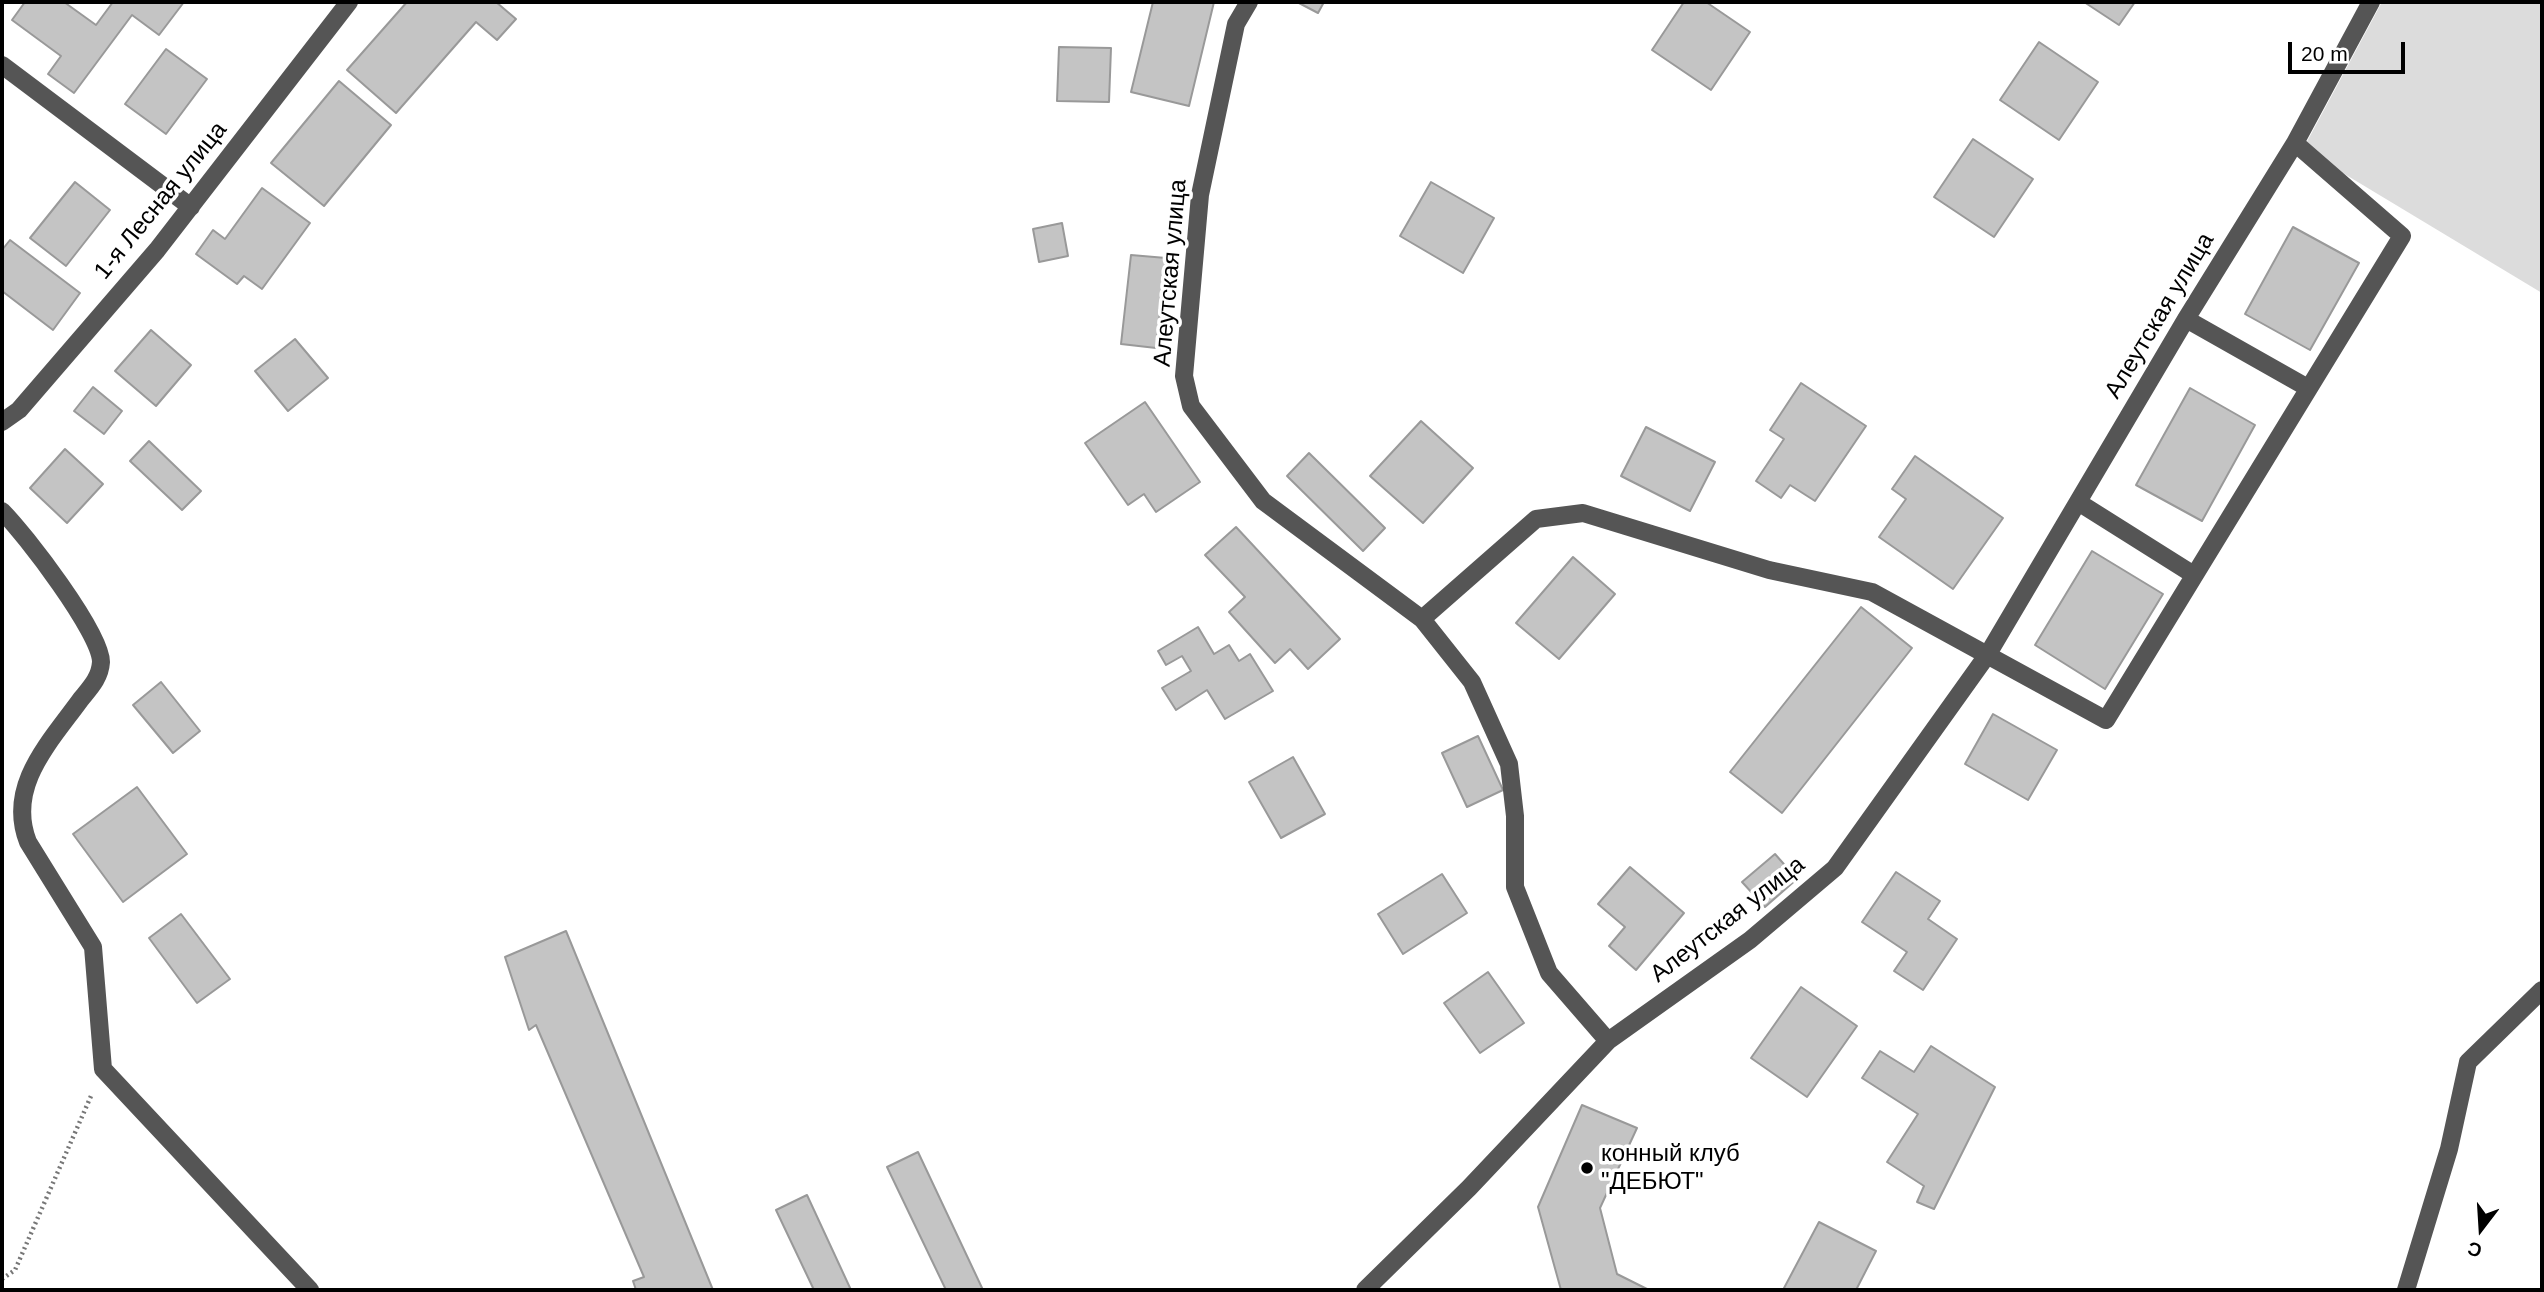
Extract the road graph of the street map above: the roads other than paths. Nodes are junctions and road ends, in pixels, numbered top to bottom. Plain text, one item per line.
1 (349, 2) edge
2 (1249, 2) edge
3 (2364, 4) edge
4 (2, 65) edge
5 (2295, 143) junction
6 (191, 207) junction
7 (2186, 319) junction
8 (2308, 388) junction
9 (2, 422) edge
10 (2078, 502) junction
11 (2, 511) edge
12 (2194, 575) junction
13 (1422, 619) junction
14 (1989, 654) junction
15 (2542, 990) edge
16 (1608, 1041) junction
17 (310, 1290) edge
18 (1365, 1290) edge
19 (2406, 1290) edge

1 - 6 street, 1-я Лесная улица
2 - 13 street, Алеутская улица
3 - 5 street, Алеутская улица
4 - 6 street
5 - 7 street, Алеутская улица
5 - 8 street
6 - 9 street, 1-я Лесная улица
7 - 8 street
7 - 10 street, Алеутская улица
8 - 12 street
10 - 12 street
10 - 14 street, Алеутская улица
11 - 17 street
12 - 14 street
13 - 14 street
13 - 16 street, Алеутская улица
14 - 16 street, Алеутская улица
15 - 19 street
16 - 18 street, Алеутская улица

